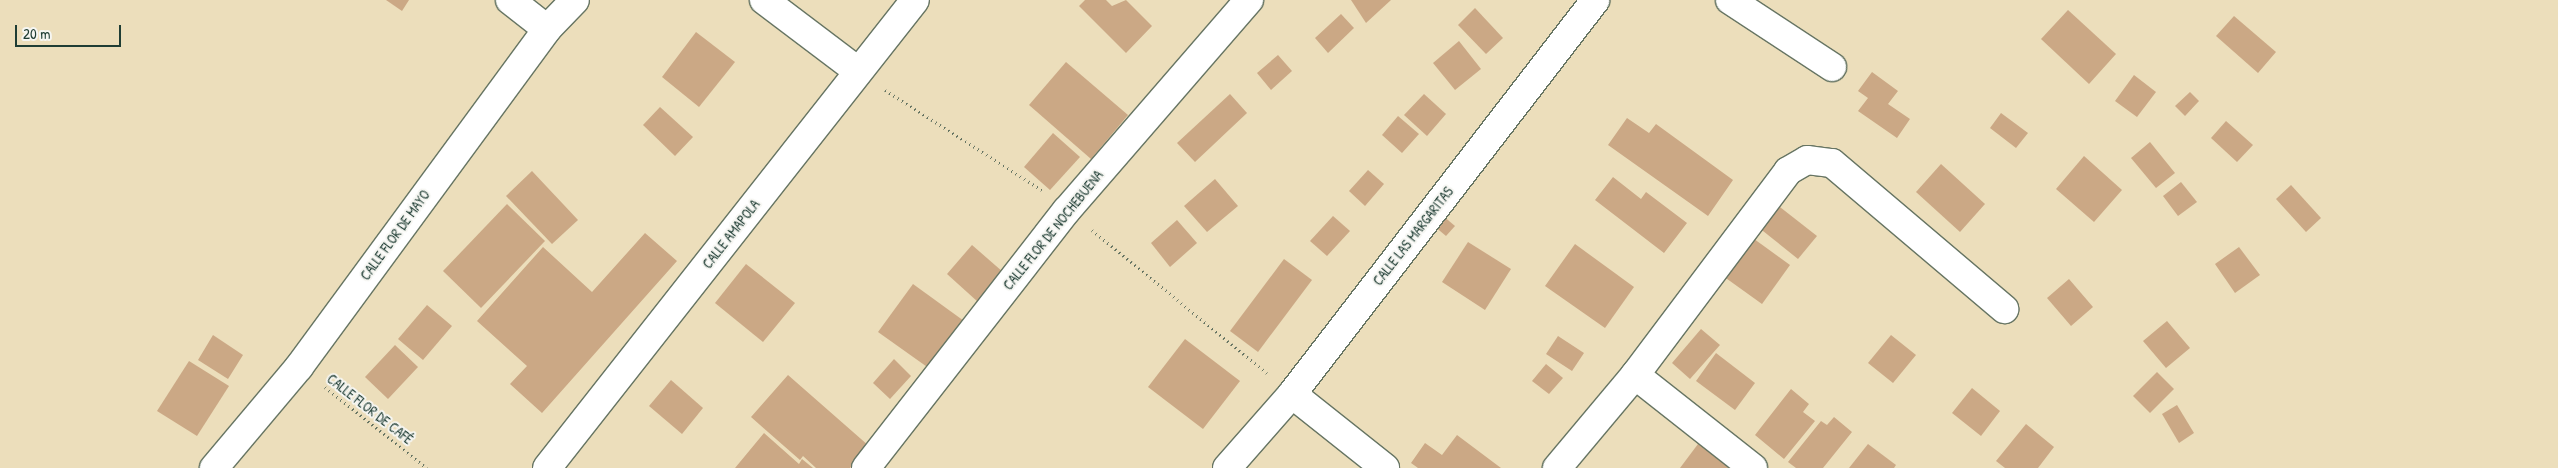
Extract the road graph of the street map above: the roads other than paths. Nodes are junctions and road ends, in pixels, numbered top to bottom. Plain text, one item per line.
1 (510, 0) edge
2 (575, 0) edge
3 (764, 0) edge
4 (916, 0) edge
5 (1249, 0) edge
6 (1595, 0) edge
7 (1730, 0) edge
8 (547, 29) junction
9 (1832, 67) dead end
10 (858, 71) junction
11 (2004, 309) dead end
12 (1636, 375) junction
13 (1292, 394) junction
14 (214, 468) edge
15 (547, 468) edge
16 (866, 468) edge
17 (1226, 468) edge
18 (1385, 468) edge
19 (1557, 468) edge
20 (1752, 468) edge

1 - 8 street
2 - 8 street, CALLE FLOR DE MAYO
3 - 10 street
4 - 10 street, CALLE AMAPOLA
5 - 16 street, CALLE FLOR DE NOCHEBUENA
6 - 13 street, CALLE LAS MARGARITAS
7 - 9 street
8 - 14 street, CALLE FLOR DE MAYO
10 - 15 street, CALLE AMAPOLA
11 - 12 street
12 - 19 street
12 - 20 street
13 - 17 street, CALLE LAS MARGARITAS
13 - 18 street

